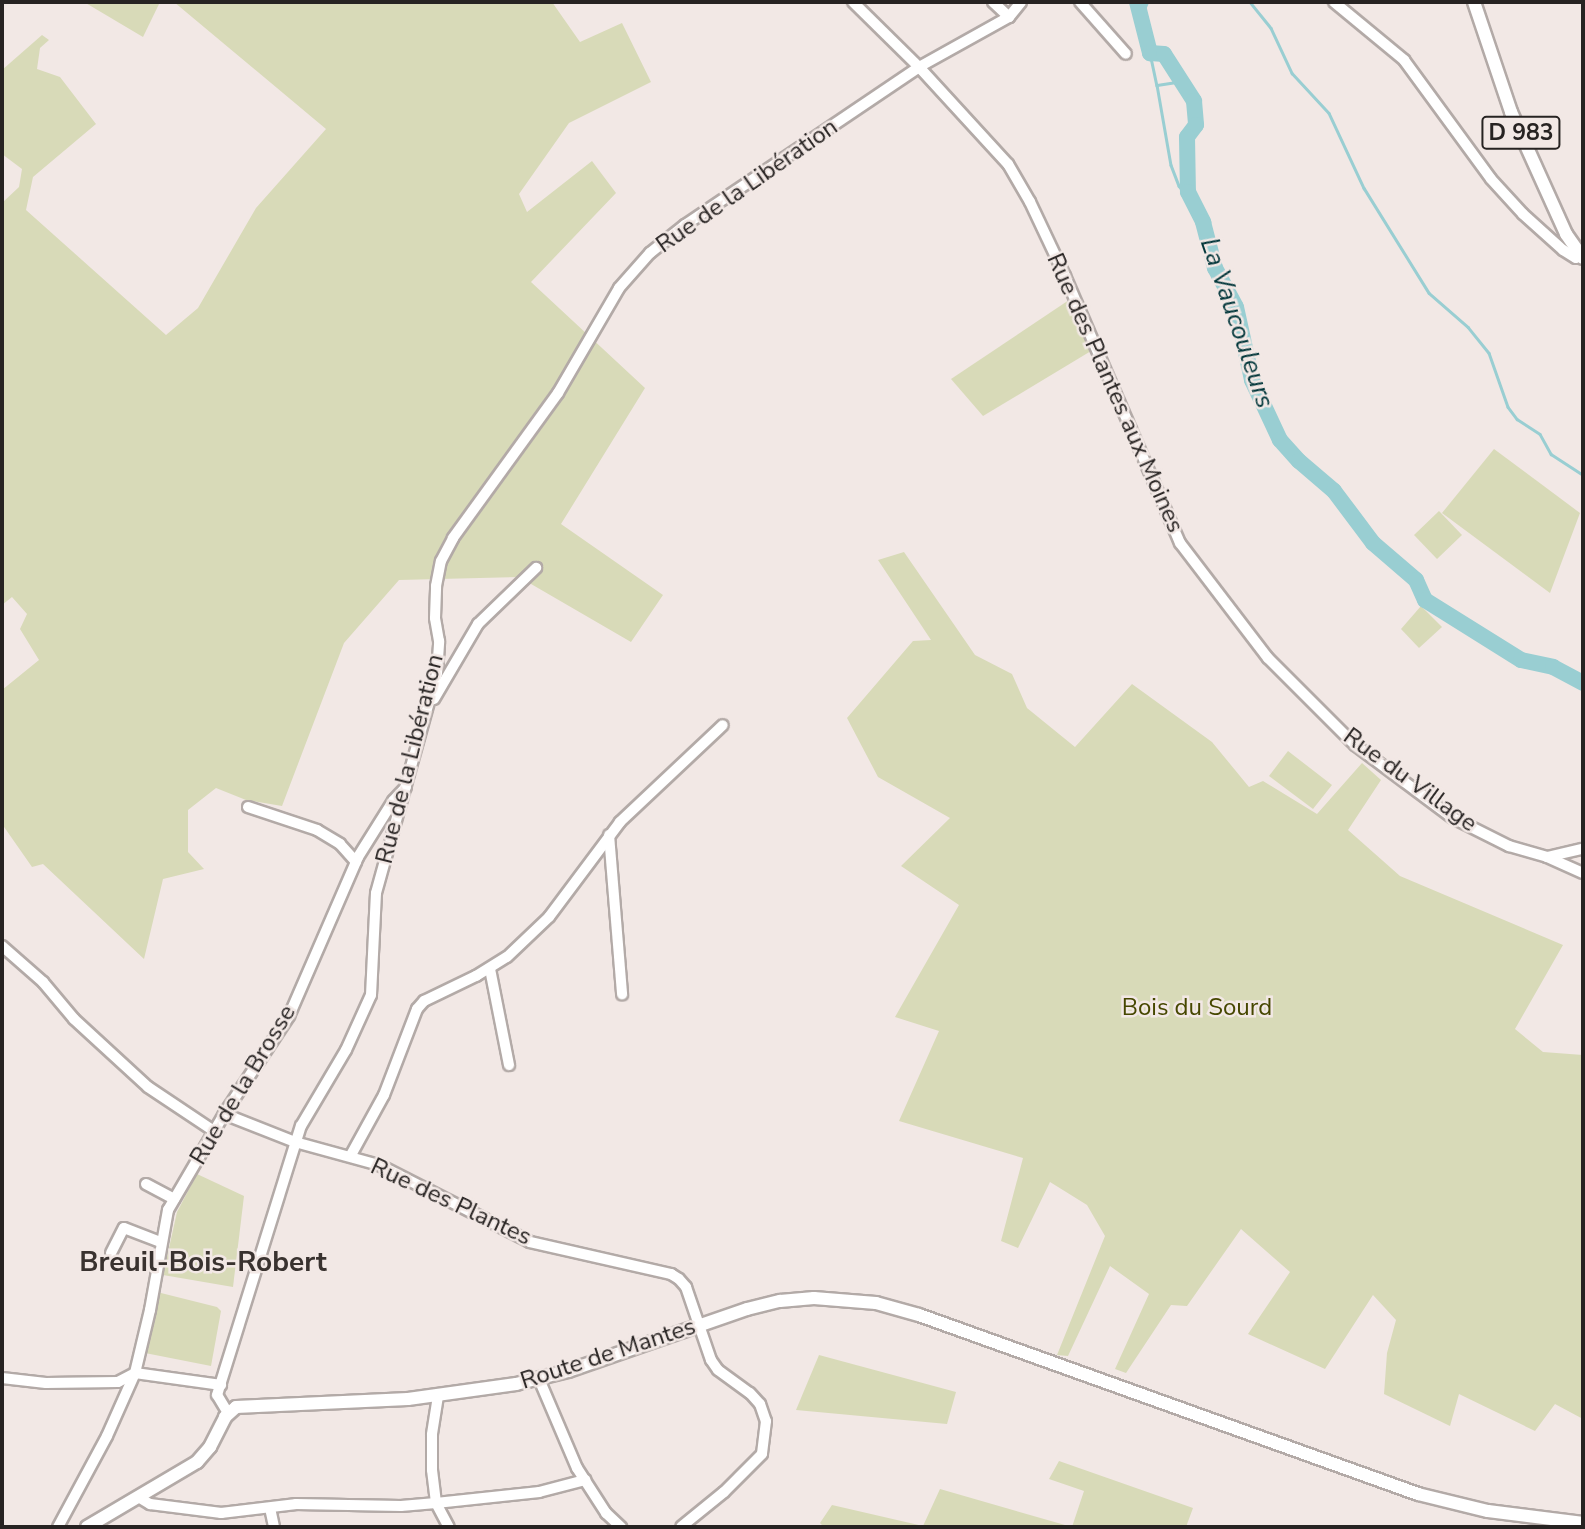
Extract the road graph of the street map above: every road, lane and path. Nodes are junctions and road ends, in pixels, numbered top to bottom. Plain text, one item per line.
1 (853, 2) edge
2 (993, 2) edge
3 (1021, 2) edge
4 (1080, 2) edge
5 (1334, 2) edge
6 (1474, 2) edge
7 (1009, 17) junction
8 (1126, 54) dead end
9 (919, 67) junction
10 (1582, 257) edge
11 (536, 568) dead end
12 (427, 710) junction
13 (1322, 713) joint
14 (723, 725) dead end
15 (407, 785) junction
16 (248, 807) dead end
17 (609, 835) junction
18 (1583, 849) edge
19 (1547, 857) junction
20 (356, 862) junction
21 (1583, 873) edge
22 (2, 946) edge
23 (490, 969) junction
24 (622, 994) dead end
25 (509, 1065) dead end
26 (225, 1114) junction
27 (214, 1131) junction
28 (295, 1142) junction
29 (351, 1155) junction
30 (146, 1184) dead end
31 (174, 1199) junction
32 (161, 1242) junction
33 (111, 1253) dead end
34 (700, 1325) junction
35 (135, 1373) junction
36 (2, 1378) edge
37 (539, 1379) junction
38 (221, 1385) junction
39 (438, 1396) junction
40 (228, 1413) junction
41 (585, 1480) junction
42 (140, 1498) junction
43 (436, 1503) junction
44 (270, 1508) junction
45 (1583, 1523) edge
46 (58, 1527) edge
47 (87, 1527) edge
48 (274, 1527) edge
49 (449, 1527) edge
50 (621, 1527) edge
51 (681, 1527) edge

1 - 9 street, Rue des Plantes aux Moines
2 - 7 street
3 - 7 street
4 - 8 street
5 - 10 street
6 - 10 main road, D 983
7 - 9 street, Rue de la Libération
9 - 12 street, Rue de la Libération
9 - 13 street, Rue des Plantes aux Moines
11 - 12 street
12 - 15 street, Rue de la Libération
13 - 19 street, Rue du Village
14 - 17 street
15 - 20 street, Rue de la Brosse
15 - 28 street, Rue de la Libération
16 - 20 street
17 - 23 street
17 - 24 street
18 - 19 street, Rue du Village
19 - 21 street
20 - 26 street, Rue de la Brosse
22 - 27 street
23 - 25 street
23 - 29 street
26 - 27 street, Rue de la Brosse
26 - 28 street, Rue des Plantes
27 - 31 street, Rue de la Brosse
28 - 29 street, Rue des Plantes
28 - 38 street, Rue de la Libération
29 - 34 street, Rue des Plantes
30 - 31 street
31 - 32 street, Rue de la Brosse
32 - 33 street
32 - 35 street, Rue de la Brosse
34 - 37 main road, Route de Mantes
34 - 45 main road, Route de Mantes
34 - 51 street, Rue des Plantes
35 - 36 street
35 - 38 street
35 - 46 street, Rue de la Brosse
37 - 39 main road, Route de Mantes
37 - 41 street
38 - 40 street
39 - 40 main road, Route de Mantes
39 - 43 street
40 - 42 main road
41 - 43 street
41 - 50 street
42 - 44 street
42 - 47 main road
43 - 44 street
43 - 49 street
44 - 48 street

